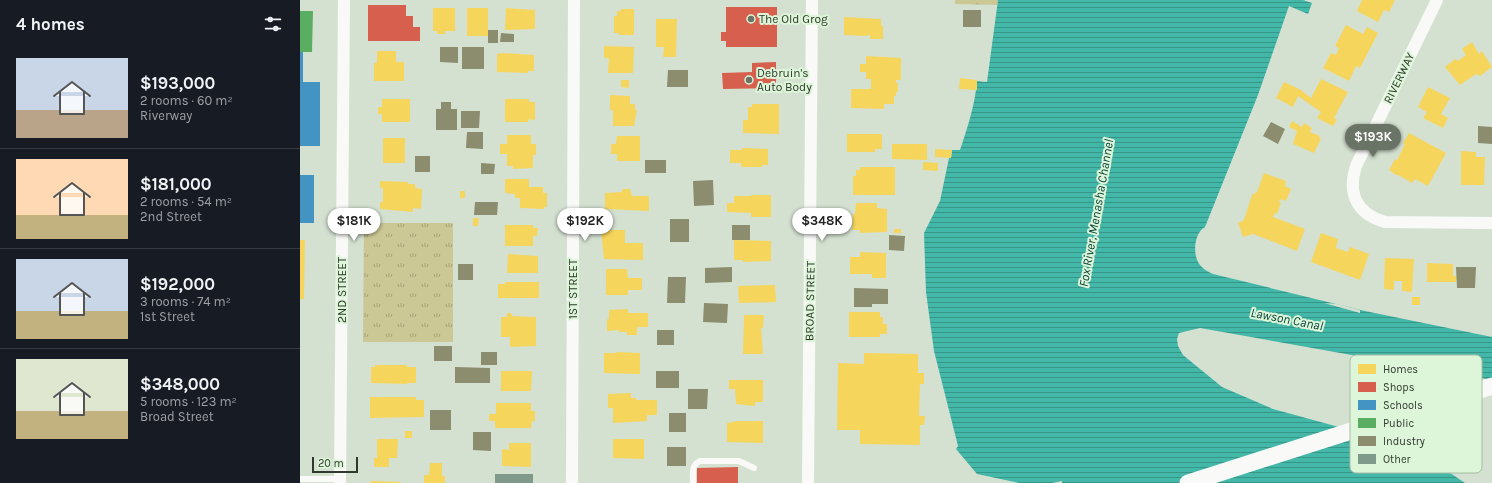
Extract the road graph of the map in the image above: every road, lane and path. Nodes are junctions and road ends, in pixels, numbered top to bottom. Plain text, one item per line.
1 (344, 0) edge
2 (574, 0) edge
3 (812, 0) edge
4 (1437, 0) edge
5 (1492, 223) edge
6 (1492, 386) edge
7 (1482, 389) edge
8 (1350, 431) edge
9 (754, 468) dead end
10 (300, 479) edge
11 (340, 481) edge
12 (572, 483) edge
13 (693, 483) edge
14 (808, 483) edge
15 (1188, 483) edge

1 - 11 street, 2ND STREET
2 - 12 street, 1ST STREET
3 - 14 street, BROAD STREET
4 - 5 street, RIVERWAY
6 - 7 main road
8 - 15 main road
9 - 13 lane
10 - 11 lane

